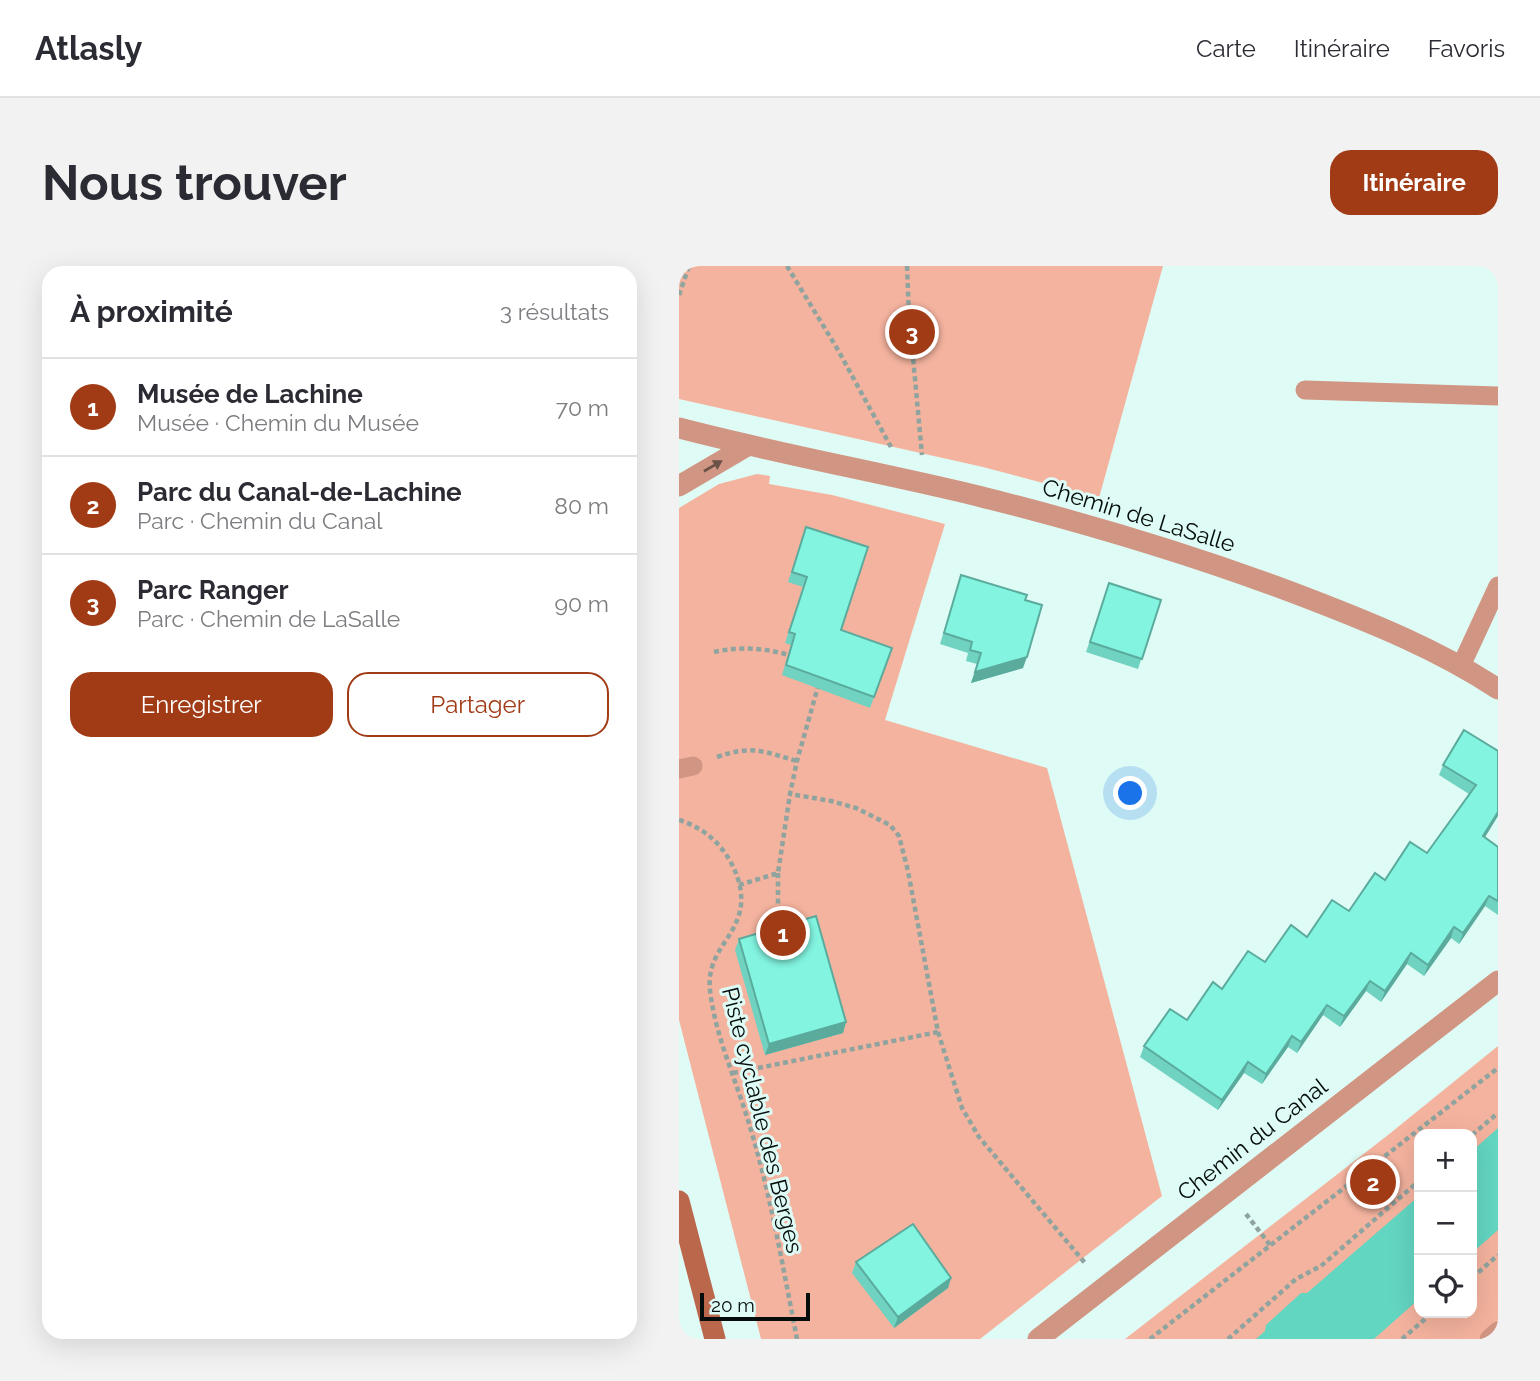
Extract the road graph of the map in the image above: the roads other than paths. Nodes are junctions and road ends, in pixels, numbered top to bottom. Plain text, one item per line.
1 (1305, 390) dead end
2 (1498, 396) edge
3 (679, 428) edge
4 (747, 446) junction
5 (679, 486) edge
6 (1498, 586) edge
7 (1461, 666) junction
8 (1498, 689) edge
9 (1498, 981) edge
10 (679, 1201) edge
11 (1498, 1331) edge
12 (715, 1339) edge
13 (1038, 1339) edge
14 (1489, 1339) edge

1 - 2 lane
3 - 4 street, Chemin de LaSalle
5 -> 4 street
4 - 7 street, Chemin de LaSalle
6 - 7 lane
7 - 8 street, Chemin de LaSalle
9 - 13 street, Chemin du Canal
10 - 12 main road
11 - 14 lane

